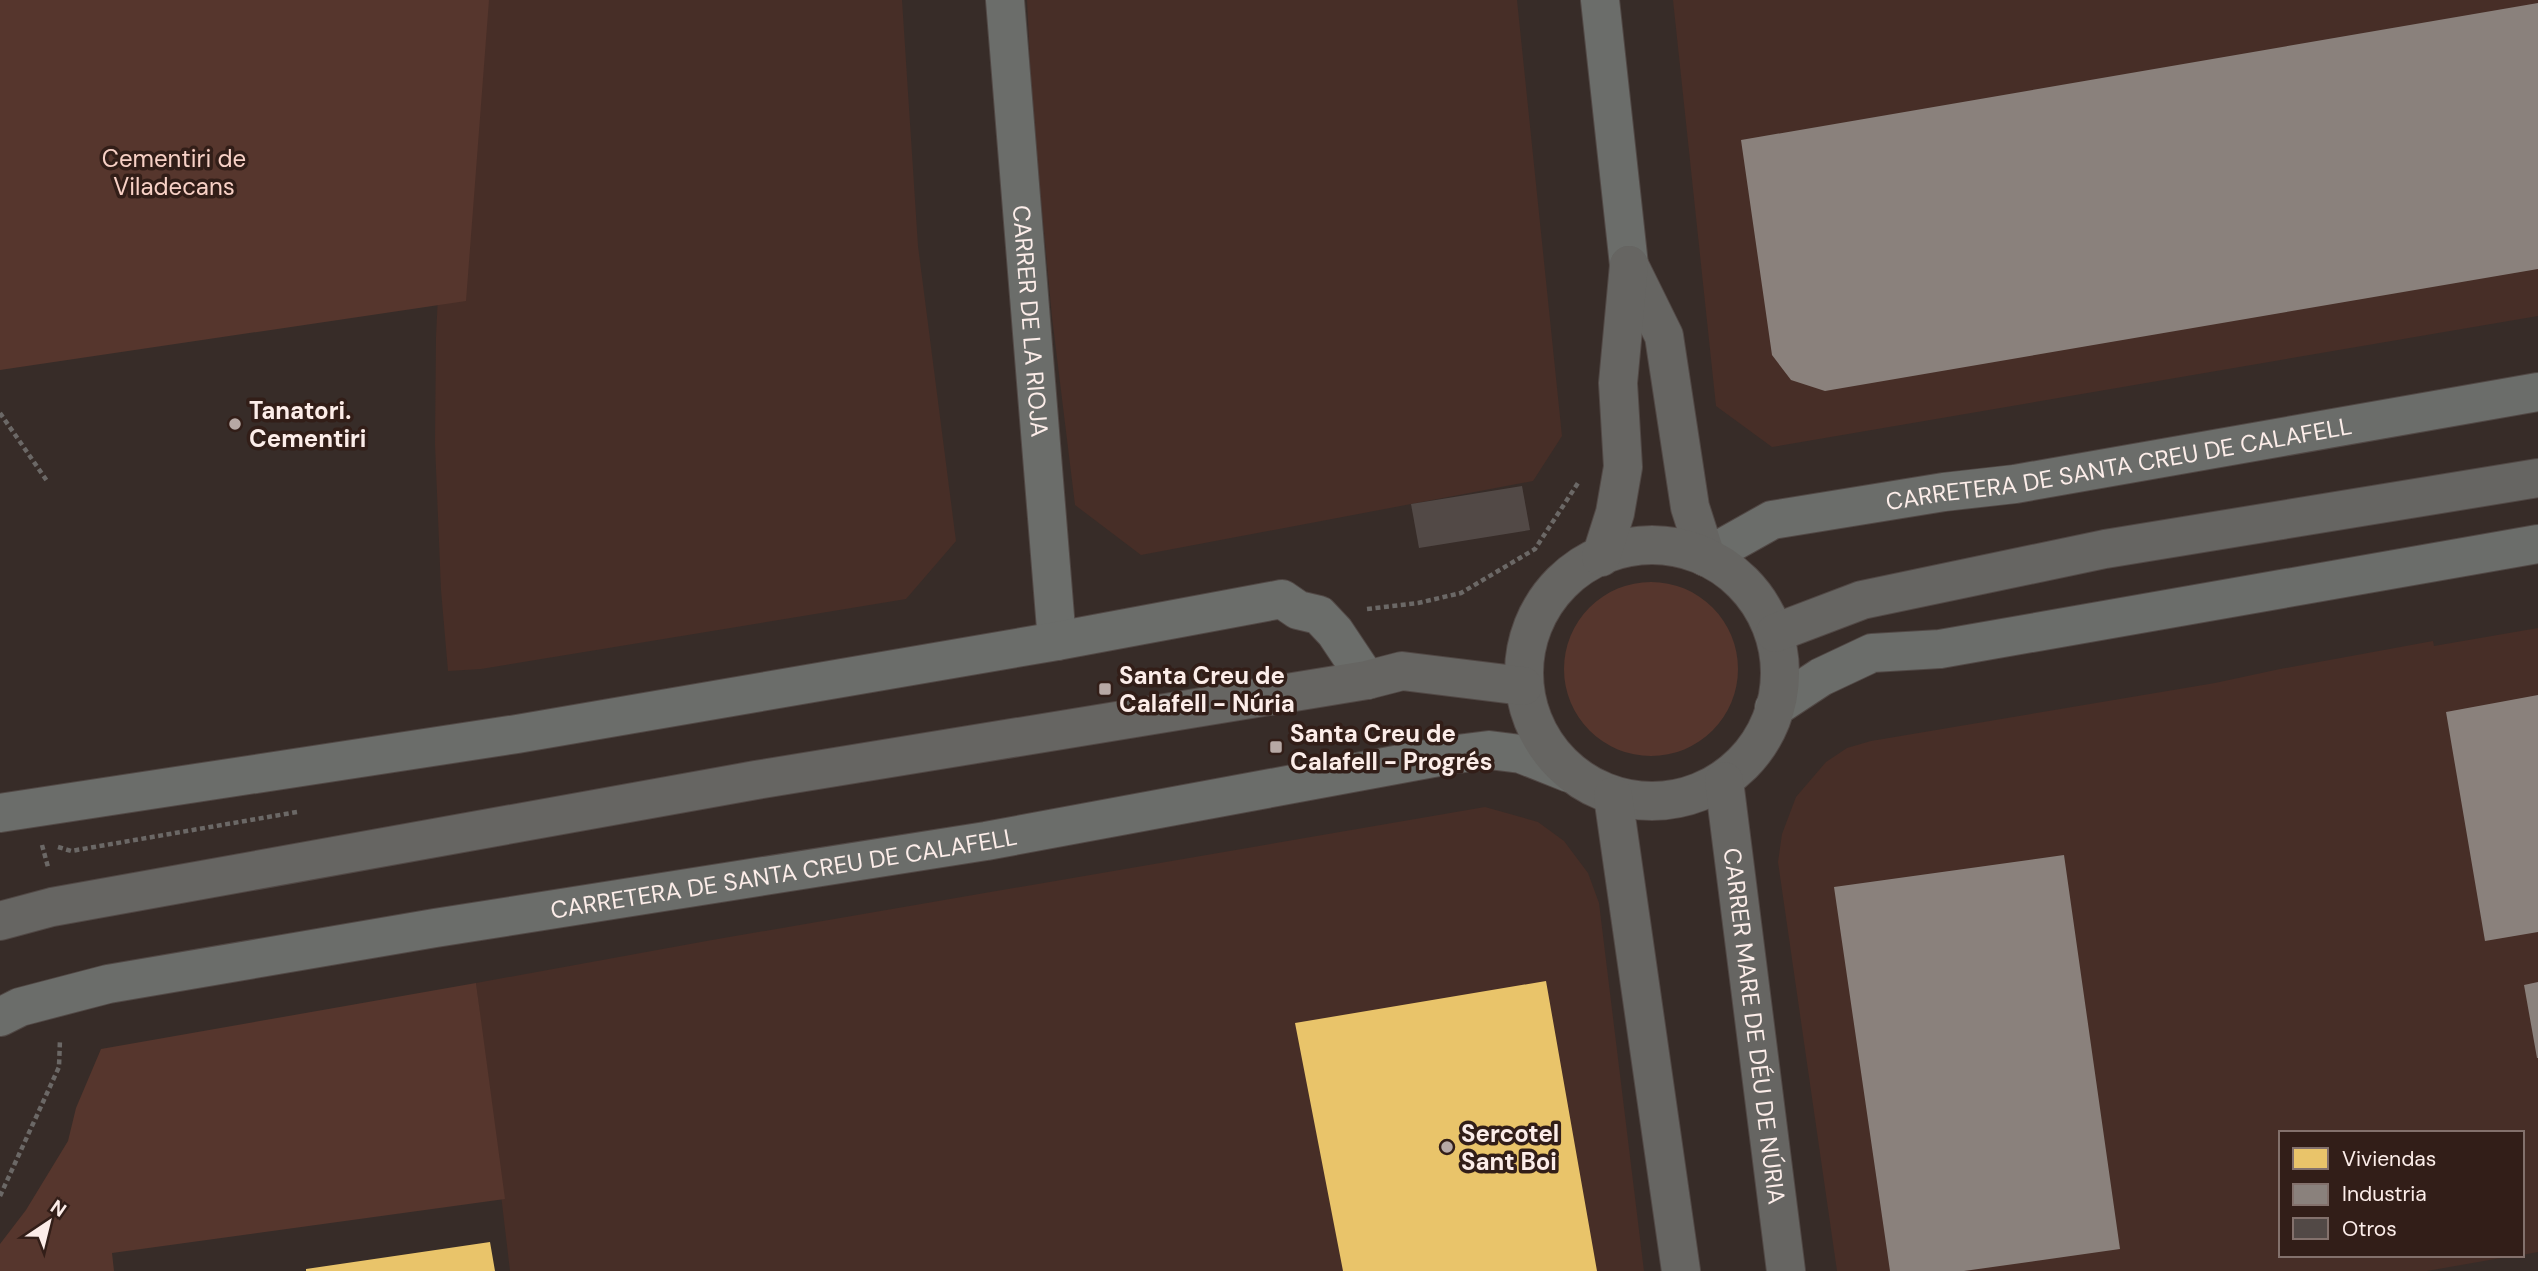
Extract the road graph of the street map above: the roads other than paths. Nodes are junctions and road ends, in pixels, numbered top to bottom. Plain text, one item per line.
1 (1005, 0) edge
2 (1600, 0) edge
3 (1629, 265) junction
4 (2538, 391) edge
5 (2538, 478) edge
6 (2538, 544) edge
7 (1601, 557) junction
8 (1706, 557) junction
9 (1775, 633) junction
10 (1057, 641) junction
11 (1367, 680) junction
12 (1523, 686) junction
13 (1774, 708) junction
14 (1569, 773) junction
15 (1724, 780) junction
16 (1613, 796) junction
17 (0, 813) edge
18 (0, 921) edge
19 (0, 1017) edge
20 (1681, 1271) edge
21 (1786, 1271) edge

1 - 10 street, CARRER DE LA RIOJA
2 - 3 street
3 - 7 street
3 - 8 street
4 - 8 street, CARRETERA DE SANTA CREU DE CALAFELL
5 - 9 street
6 - 13 street
7 - 8 street
7 - 12 street
8 - 9 street
9 - 13 street
10 - 11 street
10 - 17 street
11 - 12 street
11 - 18 street
12 - 14 street
13 - 15 street
14 - 16 street
14 - 19 street, CARRETERA DE SANTA CREU DE CALAFELL
15 - 16 street
15 - 21 street, CARRER MARE DE DÉU DE NÚRIA
16 - 20 street

